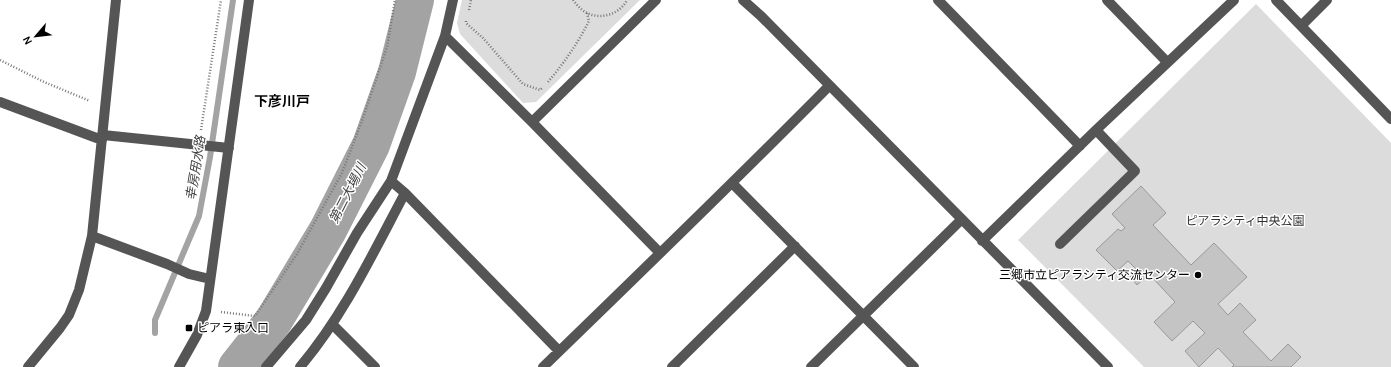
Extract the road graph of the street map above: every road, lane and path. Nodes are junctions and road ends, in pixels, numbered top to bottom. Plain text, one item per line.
1 (116, 0) edge
2 (221, 0) edge
3 (249, 0) edge
4 (395, 0) edge
5 (453, 0) edge
6 (471, 0) edge
7 (573, 0) edge
8 (627, 0) edge
9 (656, 0) edge
10 (743, 0) edge
11 (938, 0) edge
12 (1108, 0) edge
13 (1234, 0) edge
14 (1276, 0) edge
15 (1327, 0) edge
16 (587, 13) junction
17 (1301, 26) junction
18 (445, 36) junction
19 (0, 60) edge
20 (1167, 62) junction
21 (547, 83) dead end
22 (830, 86) junction
23 (544, 87) dead end
24 (0, 102) edge
25 (105, 107) junction
26 (1391, 119) edge
27 (532, 122) junction
28 (1096, 130) junction
29 (102, 138) junction
30 (199, 144) junction
31 (1080, 146) junction
32 (224, 147) junction
33 (391, 181) junction
34 (732, 184) junction
35 (405, 193) junction
36 (961, 220) junction
37 (92, 236) junction
38 (982, 241) junction
39 (1060, 244) dead end
40 (795, 246) junction
41 (659, 252) junction
42 (210, 279) junction
43 (206, 311) junction
44 (863, 316) junction
45 (332, 324) junction
46 (559, 351) junction
47 (28, 367) edge
48 (179, 367) edge
49 (266, 367) edge
50 (300, 367) edge
51 (375, 367) edge
52 (543, 367) edge
53 (672, 367) edge
54 (812, 367) edge
55 (914, 367) edge
56 (1108, 367) edge

1 - 25 street
2 - 30 path
3 - 32 street
4 - 43 path
5 - 18 street
6 - 23 path
7 - 16 path
8 - 16 path
9 - 27 street
10 - 22 street
11 - 31 street
12 - 20 street
13 - 20 street
14 - 17 street
15 - 17 street
16 - 21 path
17 - 26 street
18 - 27 street
18 - 33 street
19 - 25 path
20 - 28 street
22 - 34 street
22 - 36 street
24 - 29 street
25 - 29 street
27 - 41 street
28 - 31 street
28 - 39 street
29 - 30 street
29 - 37 street
30 - 32 street
31 - 38 street
32 - 42 street
33 - 35 street
33 - 49 street
34 - 40 street
34 - 41 street
35 - 45 street
35 - 46 street
36 - 38 street
36 - 44 street
37 - 42 street
37 - 47 street
38 - 56 street
40 - 44 street
40 - 53 street
41 - 46 street
42 - 43 street
43 - 48 street
44 - 54 street
44 - 55 street
45 - 50 street
45 - 51 street
46 - 52 street

